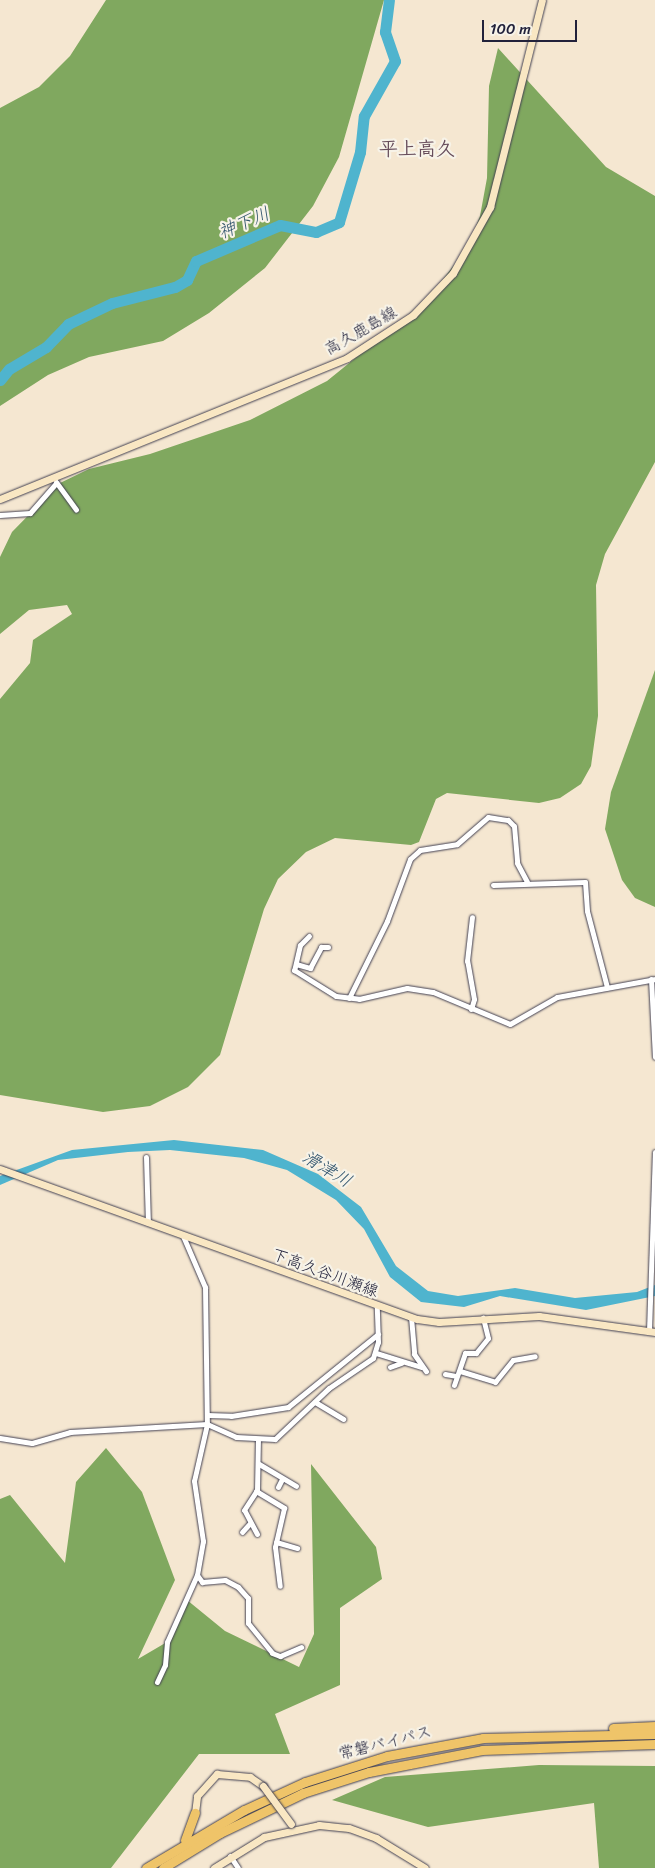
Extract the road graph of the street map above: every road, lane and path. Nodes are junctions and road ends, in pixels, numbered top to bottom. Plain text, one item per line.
1 (542, 0) edge
2 (55, 481) junction
3 (0, 499) edge
4 (76, 510) dead end
5 (0, 515) edge
6 (527, 882) junction
7 (493, 885) dead end
8 (472, 917) dead end
9 (309, 936) dead end
10 (328, 947) dead end
11 (296, 964) junction
12 (653, 979) edge
13 (607, 987) junction
14 (349, 998) junction
15 (471, 1009) junction
16 (655, 1057) edge
17 (655, 1152) edge
18 (146, 1157) dead end
19 (0, 1169) edge
20 (148, 1223) junction
21 (653, 1232) edge
22 (183, 1236) junction
23 (377, 1306) junction
24 (411, 1317) junction
25 (482, 1318) junction
26 (652, 1332) edge
27 (378, 1334) junction
28 (376, 1353) junction
29 (535, 1356) dead end
30 (404, 1361) junction
31 (390, 1367) dead end
32 (460, 1371) junction
33 (445, 1374) dead end
34 (456, 1376) junction
35 (454, 1384) dead end
36 (315, 1402) junction
37 (207, 1415) junction
38 (343, 1419) dead end
39 (207, 1424) junction
40 (0, 1438) edge
41 (258, 1440) junction
42 (259, 1464) junction
43 (282, 1479) junction
44 (296, 1486) dead end
45 (278, 1487) dead end
46 (256, 1491) junction
47 (250, 1523) junction
48 (242, 1532) dead end
49 (257, 1534) dead end
50 (276, 1542) junction
51 (297, 1548) dead end
52 (197, 1575) junction
53 (280, 1586) dead end
54 (301, 1647) dead end
55 (157, 1682) dead end
56 (655, 1726) edge
57 (573, 1733) junction
58 (655, 1734) edge
59 (655, 1745) edge
60 (195, 1813) junction
61 (215, 1825) junction
62 (294, 1825) junction
63 (182, 1844) junction
64 (230, 1856) junction
65 (146, 1868) edge
66 (162, 1868) edge
67 (214, 1868) edge
68 (238, 1868) edge
69 (426, 1868) edge

1 - 2 main road, 高久鹿島線
2 - 3 main road, 高久鹿島線
2 - 4 street
2 - 5 street
6 - 7 street
6 - 13 street
6 - 14 street
8 - 15 street
9 - 11 street
10 - 11 street
11 - 14 street
12 - 13 street
12 - 16 street
13 - 15 street
14 - 15 street
17 - 21 street
18 - 20 street
19 - 20 main road, 下高久谷川瀬線
20 - 22 main road, 下高久谷川瀬線
21 - 26 street
22 - 23 main road, 下高久谷川瀬線
22 - 37 street
23 - 24 main road, 下高久谷川瀬線
23 - 27 street
24 - 25 main road, 下高久谷川瀬線
24 - 30 street
25 - 26 main road, 下高久谷川瀬線
25 - 32 street
27 - 28 street
27 - 37 street
28 - 30 street
28 - 36 street
29 - 32 street
30 - 31 street
32 - 34 street
33 - 34 street
34 - 35 street
36 - 38 street
36 - 41 street
37 - 39 street
39 - 40 street
39 - 41 street
39 - 52 street
41 - 42 street
42 - 43 street
42 - 46 street
43 - 44 street
43 - 45 street
46 - 47 street
46 - 50 street
47 - 48 street
47 - 49 street
50 - 51 street
50 - 53 street
52 - 54 street
52 - 55 street
56 - 57 highway
57 - 58 highway, 常磐バイパス
57 - 61 highway, 常磐バイパス
59 - 66 highway, 常磐バイパス
60 - 61 highway
60 - 62 main road, bridge
60 - 63 highway
61 - 63 highway, 常磐バイパス
62 - 64 main road
62 - 69 main road
63 - 65 highway, 常磐バイパス
64 - 67 main road
64 - 68 street

